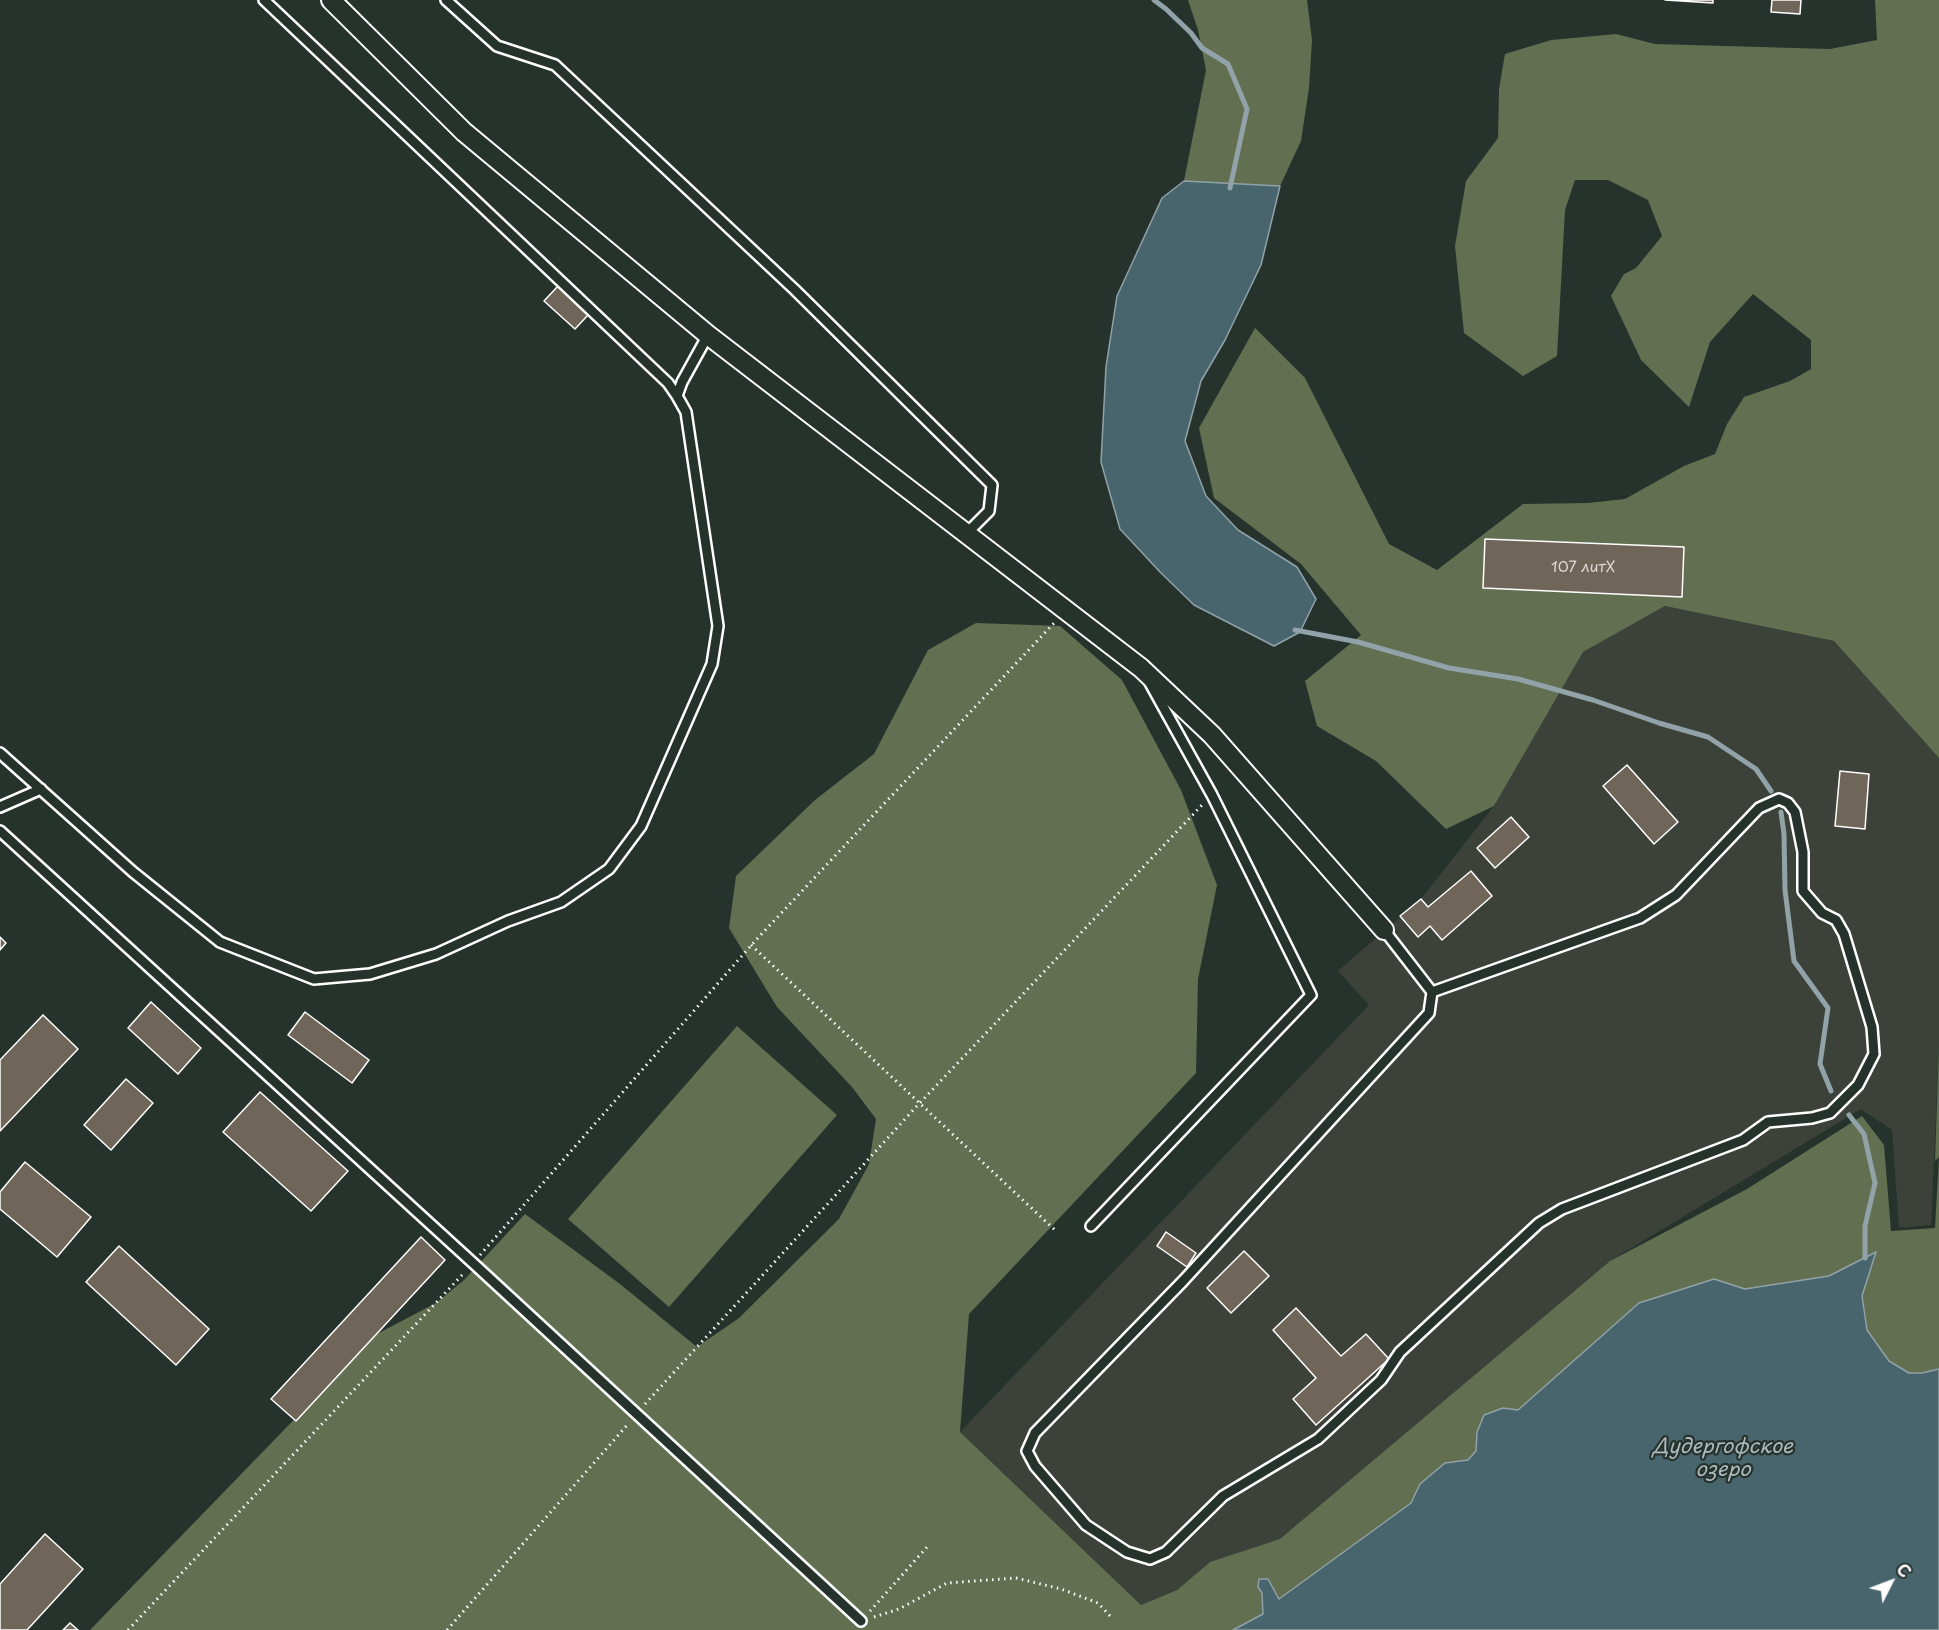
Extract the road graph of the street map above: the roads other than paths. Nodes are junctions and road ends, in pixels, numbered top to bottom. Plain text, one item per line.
1 (264, 0) edge
2 (331, 0) edge
3 (447, 0) edge
4 (708, 335) junction
5 (677, 396) junction
6 (966, 534) junction
7 (1141, 668) junction
8 (0, 753) edge
9 (41, 789) junction
10 (0, 807) edge
11 (0, 831) edge
12 (1384, 930) joint
13 (1432, 992) junction
14 (1090, 1226) dead end
15 (861, 1621) road end

1 - 5 lane
2 - 4 street
3 - 6 lane
4 - 5 lane
4 - 6 street
5 - 9 lane
6 - 7 street
7 - 12 street
7 - 14 lane
8 - 9 lane
9 - 10 lane
11 - 15 lane
12 - 13 lane
13 - 13 lane

